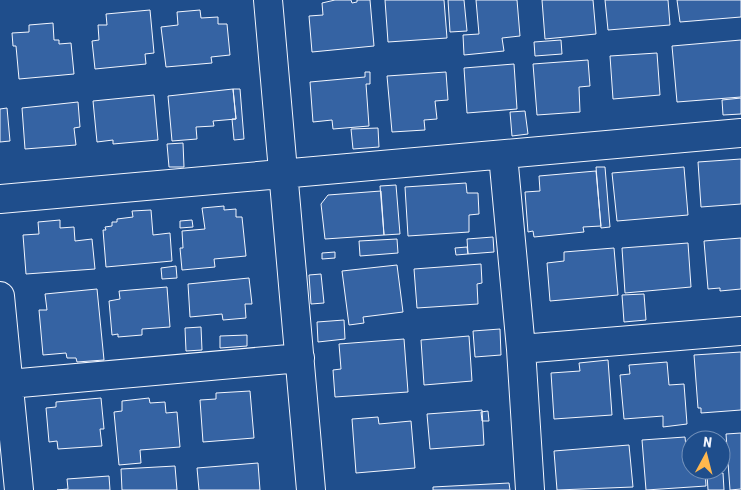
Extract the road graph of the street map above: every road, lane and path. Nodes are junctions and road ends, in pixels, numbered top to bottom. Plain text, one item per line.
1 (268, 0) edge
2 (741, 133) edge
3 (503, 155) junction
4 (285, 174) junction
5 (0, 199) edge
6 (0, 296) edge
7 (741, 331) edge
8 (521, 349) junction
9 (300, 358) junction
10 (9, 384) junction
11 (19, 490) edge
12 (311, 490) edge
13 (530, 490) edge

1 - 4 street
2 - 3 street
3 - 4 street
3 - 8 street
4 - 5 street
4 - 9 street
6 - 10 street
7 - 8 street
8 - 13 street
9 - 10 street
9 - 12 street
10 - 11 street

